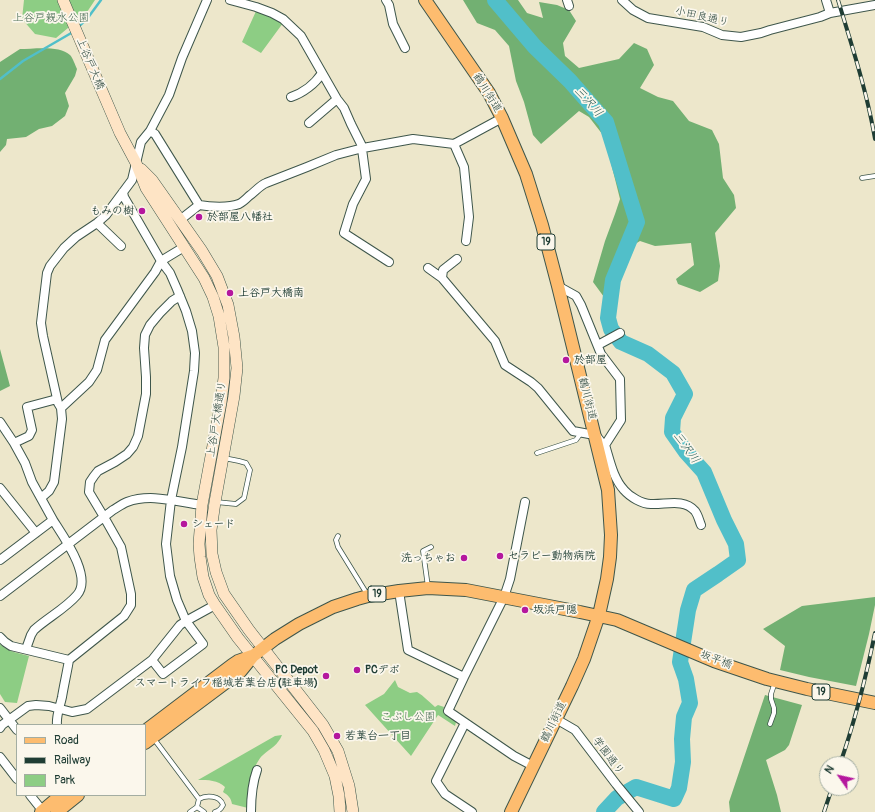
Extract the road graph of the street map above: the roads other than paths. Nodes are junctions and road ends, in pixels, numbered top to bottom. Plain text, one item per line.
1 (63, 0) edge
2 (207, 0) edge
3 (230, 0) edge
4 (386, 0) edge
5 (425, 0) edge
6 (622, 0) edge
7 (826, 0) edge
8 (875, 5) edge
9 (830, 13) junction
10 (405, 48) dead end
11 (322, 73) junction
12 (291, 98) dead end
13 (337, 99) junction
14 (108, 105) joint
15 (502, 118) junction
16 (309, 123) dead end
17 (150, 131) junction
18 (454, 144) junction
19 (362, 148) junction
20 (136, 163) junction
21 (875, 176) edge
22 (862, 178) dead end
23 (123, 192) junction
24 (199, 205) junction
25 (180, 220) junction
26 (97, 223) junction
27 (466, 241) dead end
28 (121, 246) dead end
29 (184, 247) junction
30 (457, 259) dead end
31 (161, 261) junction
32 (389, 262) dead end
33 (428, 268) dead end
34 (442, 278) junction
35 (558, 286) junction
36 (180, 296) junction
37 (620, 333) dead end
38 (598, 345) junction
39 (57, 399) junction
40 (61, 408) junction
41 (0, 422) edge
42 (581, 432) junction
43 (595, 434) junction
44 (14, 443) junction
45 (605, 445) junction
46 (537, 454) dead end
47 (223, 458) junction
48 (0, 488) edge
49 (3, 498) edge
50 (41, 498) junction
51 (171, 500) junction
52 (216, 502) junction
53 (525, 502) dead end
54 (202, 505) junction
55 (104, 517) junction
56 (53, 520) junction
57 (702, 525) dead end
58 (36, 533) junction
59 (338, 536) dead end
60 (69, 544) junction
61 (431, 546) dead end
62 (0, 560) edge
63 (428, 588) junction
64 (399, 590) junction
65 (0, 596) edge
66 (368, 596) junction
67 (504, 597) junction
68 (215, 605) junction
69 (599, 616) junction
70 (186, 621) junction
71 (0, 637) edge
72 (26, 649) junction
73 (258, 652) junction
74 (69, 660) junction
75 (152, 660) junction
76 (464, 677) junction
77 (771, 680) junction
78 (875, 703) edge
79 (0, 708) edge
80 (58, 708) junction
81 (556, 719) junction
82 (9, 720) junction
83 (465, 723) junction
84 (57, 724) edge
85 (770, 724) dead end
86 (0, 728) edge
87 (16, 729) edge
88 (148, 738) edge
89 (0, 757) edge
90 (533, 766) junction
91 (257, 770) dead end
92 (16, 777) edge
93 (31, 796) edge
94 (60, 796) edge
95 (77, 796) edge
96 (198, 799) junction
97 (197, 807) junction
98 (636, 809) edge
99 (43, 812) edge
100 (57, 812) edge
101 (190, 812) edge
102 (204, 812) edge
103 (215, 812) edge
104 (251, 812) edge
105 (340, 812) edge
106 (353, 812) edge
107 (472, 812) edge
108 (511, 812) edge

1 - 14 street, 上谷戸大橋
2 - 17 street
3 - 11 street
4 - 10 street
5 - 15 main road, 鶴川街道 / 19
6 - 9 street, 小田良通り
7 - 9 street
8 - 9 street, 小田良通り
11 - 12 street
11 - 13 street
13 - 16 street
13 - 19 street
14 - 20 street, 上谷戸大橋通り
15 - 18 street
15 - 35 main road, 鶴川街道 / 19
17 - 20 street
17 - 24 street
18 - 19 street
18 - 27 street
19 - 24 street
19 - 32 street
20 - 23 street
20 - 25 street, 上谷戸大橋通り
20 - 29 street, 上谷戸大橋通り
21 - 22 lane
23 - 26 street
23 - 31 street
24 - 25 street
25 - 47 street, 上谷戸大橋通り
26 - 28 street
26 - 39 street
29 - 31 street
29 - 54 street, 上谷戸大橋通り
30 - 34 street
31 - 36 street
31 - 40 street
33 - 34 street
34 - 42 street
35 - 38 street
35 - 43 main road, 鶴川街道 / 19
36 - 51 street
36 - 55 street
37 - 38 street
38 - 45 street
39 - 40 street
39 - 44 street
40 - 50 street
41 - 44 street
42 - 43 street
42 - 46 lane
43 - 45 street
43 - 69 main road, 鶴川街道 / 19
44 - 50 street
45 - 57 street
47 - 52 street, 上谷戸大橋通り
47 - 52 lane
48 - 49 street
49 - 58 street
50 - 56 street
51 - 54 street
51 - 55 street
51 - 70 street
52 - 73 street, 上谷戸大橋通り
53 - 67 street
54 - 68 street, 上谷戸大橋通り
55 - 60 street
55 - 74 street
56 - 58 street
56 - 60 street
58 - 62 street
59 - 66 lane
60 - 65 street
60 - 72 street
61 - 63 lane
63 - 64 main road, 19
63 - 67 main road, 19
64 - 66 main road, 19
64 - 76 street
66 - 73 main road, 19
67 - 69 main road, 19
67 - 76 street
68 - 70 street
68 - 73 street, 上谷戸大橋通り
69 - 77 main road, 坂平橋 / 19
69 - 81 main road, 鶴川街道 / 19
70 - 75 street
70 - 75 street
71 - 72 street
72 - 74 street
73 - 88 main road, 19
73 - 105 street
73 - 106 street
74 - 80 street
75 - 80 street
76 - 83 street
77 - 78 main road, 19
77 - 85 lane
79 - 82 street
80 - 82 street
80 - 84 street
81 - 90 main road, 鶴川街道 / 19
81 - 98 street, 学園通り
82 - 86 street
82 - 87 street
83 - 90 street
83 - 107 street
88 - 96 lane
89 - 92 street
90 - 108 main road, 鶴川街道 / 19
91 - 104 street
93 - 99 street
94 - 99 main road
95 - 100 main road
96 - 97 lane
96 - 103 lane
97 - 101 lane
97 - 102 lane

